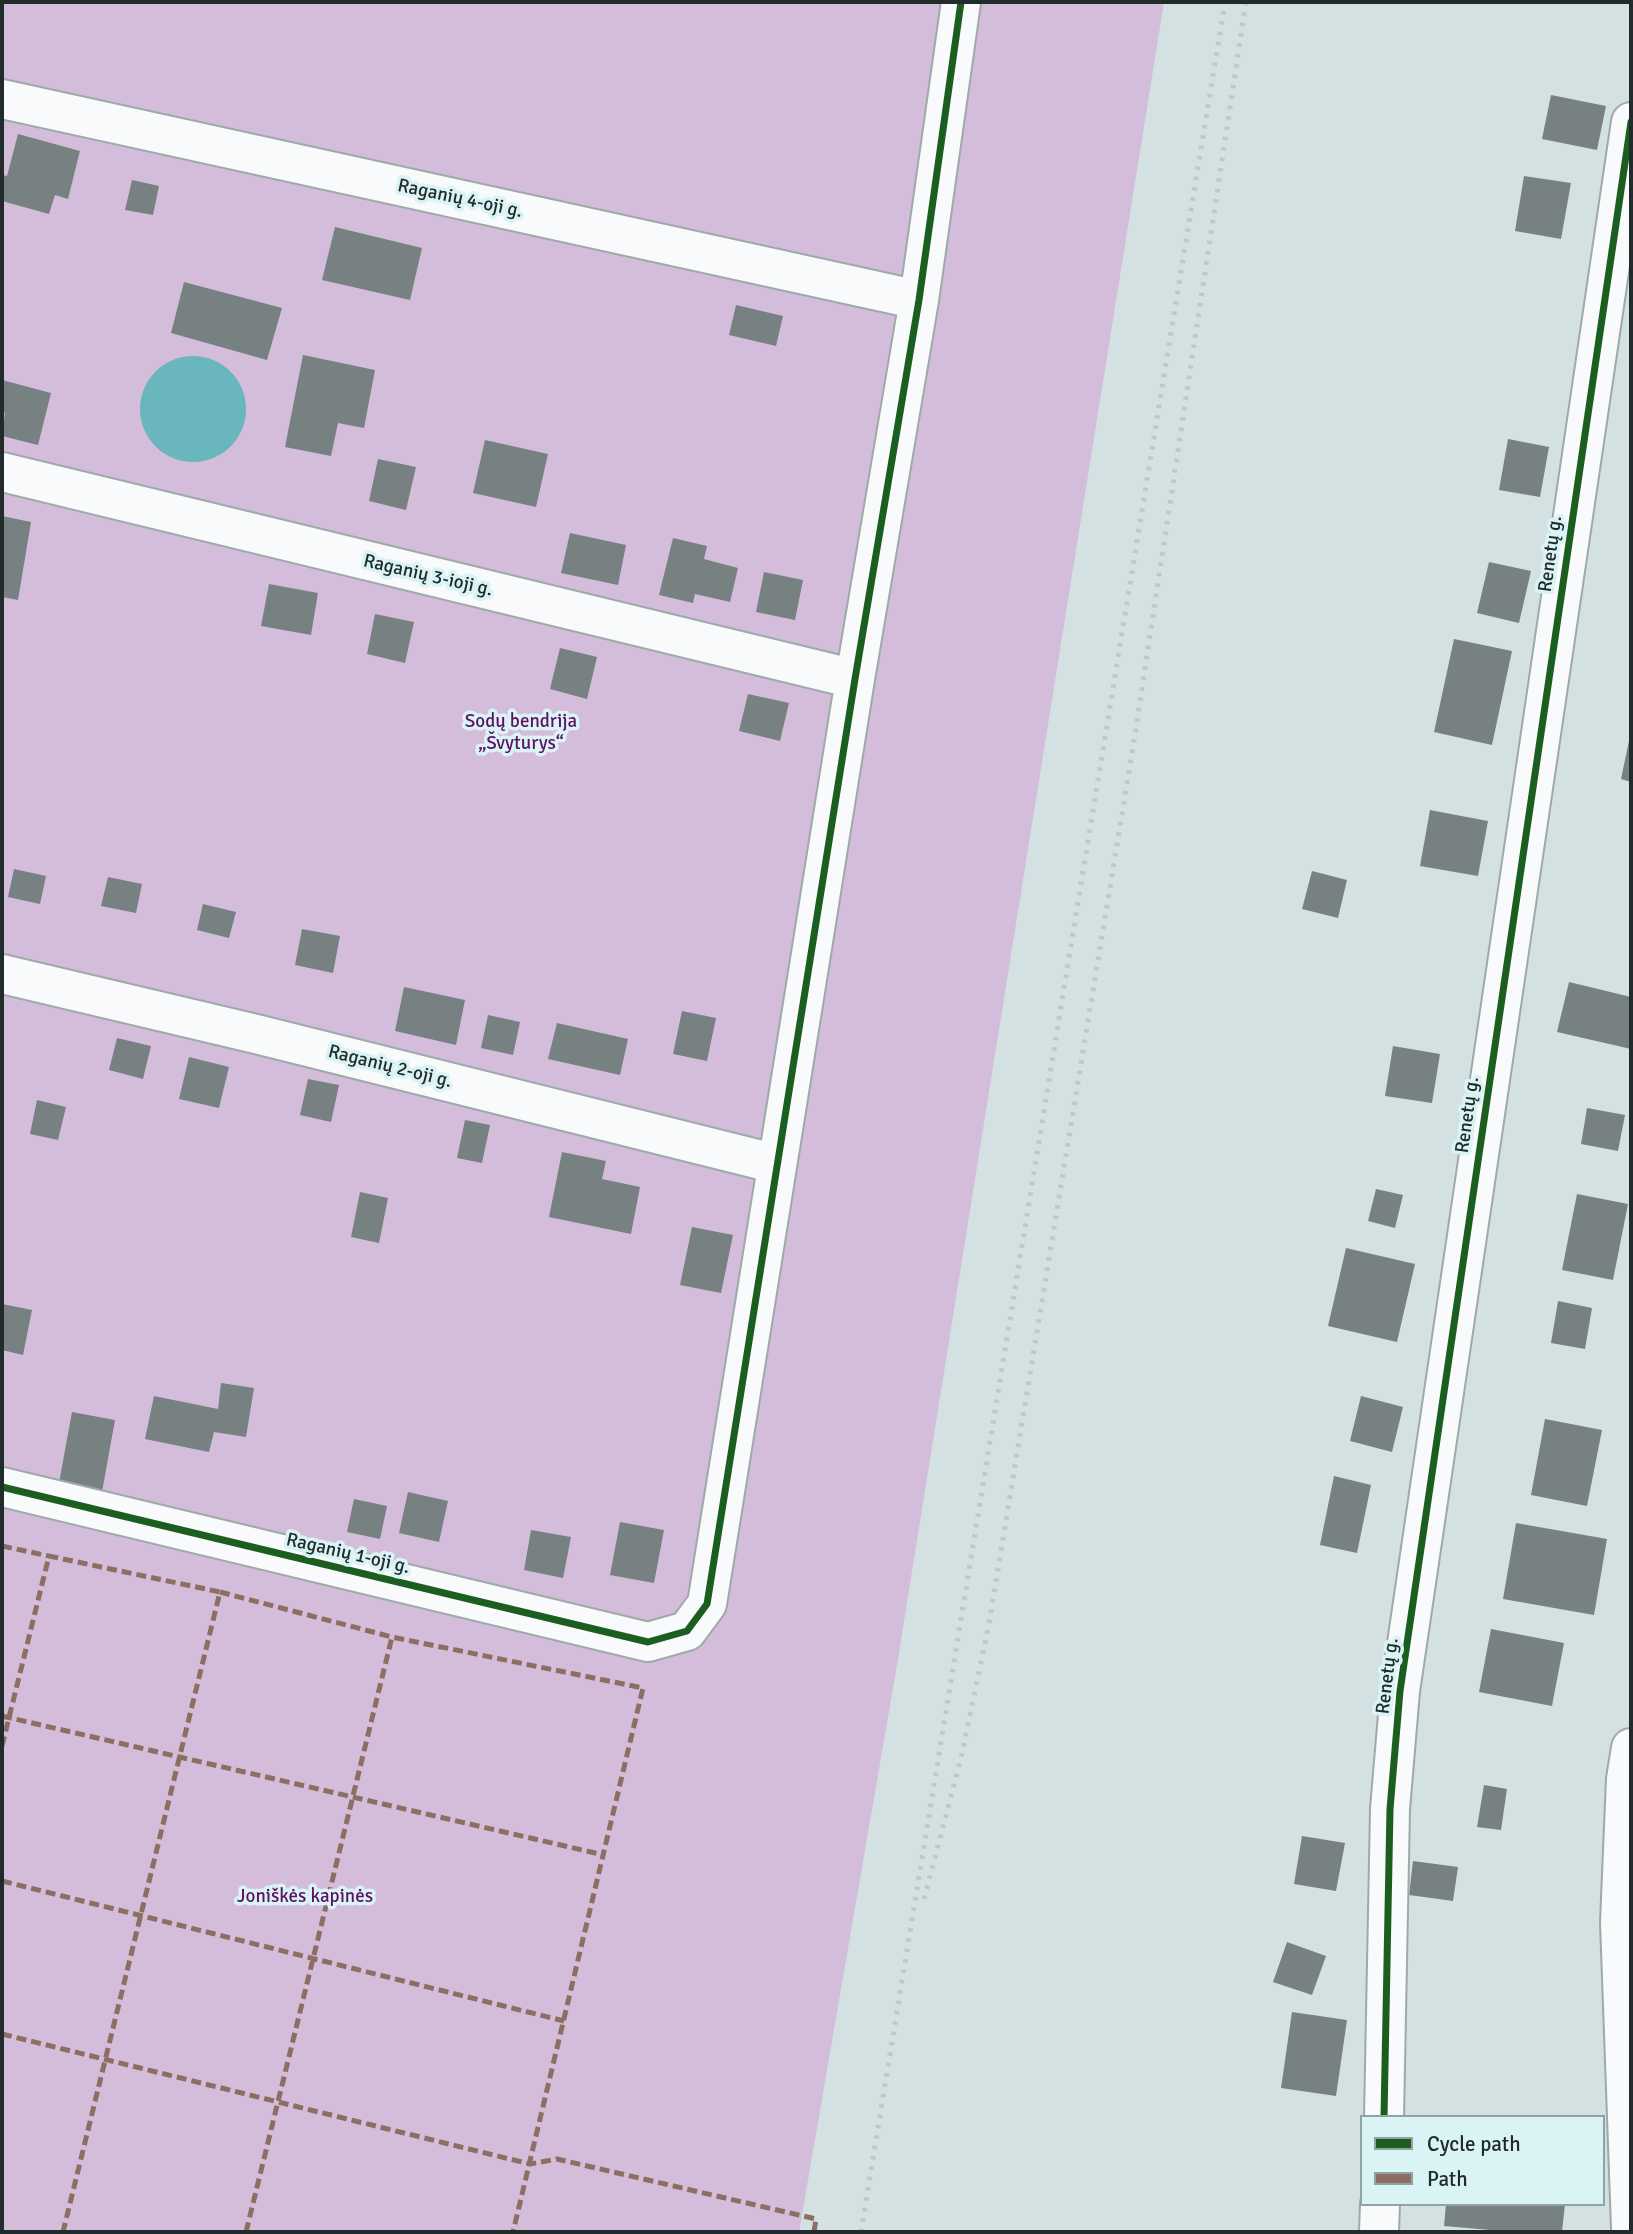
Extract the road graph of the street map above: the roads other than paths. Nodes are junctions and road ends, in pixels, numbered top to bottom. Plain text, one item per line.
1 (961, 2) edge
2 (2, 99) edge
3 (1631, 122) edge
4 (919, 300) junction
5 (2, 472) edge
6 (855, 679) junction
7 (2, 974) edge
8 (777, 1164) junction
9 (2, 1487) edge
10 (1631, 1748) edge
11 (1384, 2115) edge
12 (1380, 2206) edge
13 (1631, 2228) edge
14 (1379, 2232) edge

1 - 4 street
2 - 4 street, Raganių 4-oji g.
3 - 11 street, Renetų g.
4 - 6 street
5 - 6 street, Raganių 3-ioji g.
6 - 8 street
7 - 8 street, Raganių 2-oji g.
8 - 9 street, Raganių 1-oji g.
10 - 13 street
12 - 14 street

